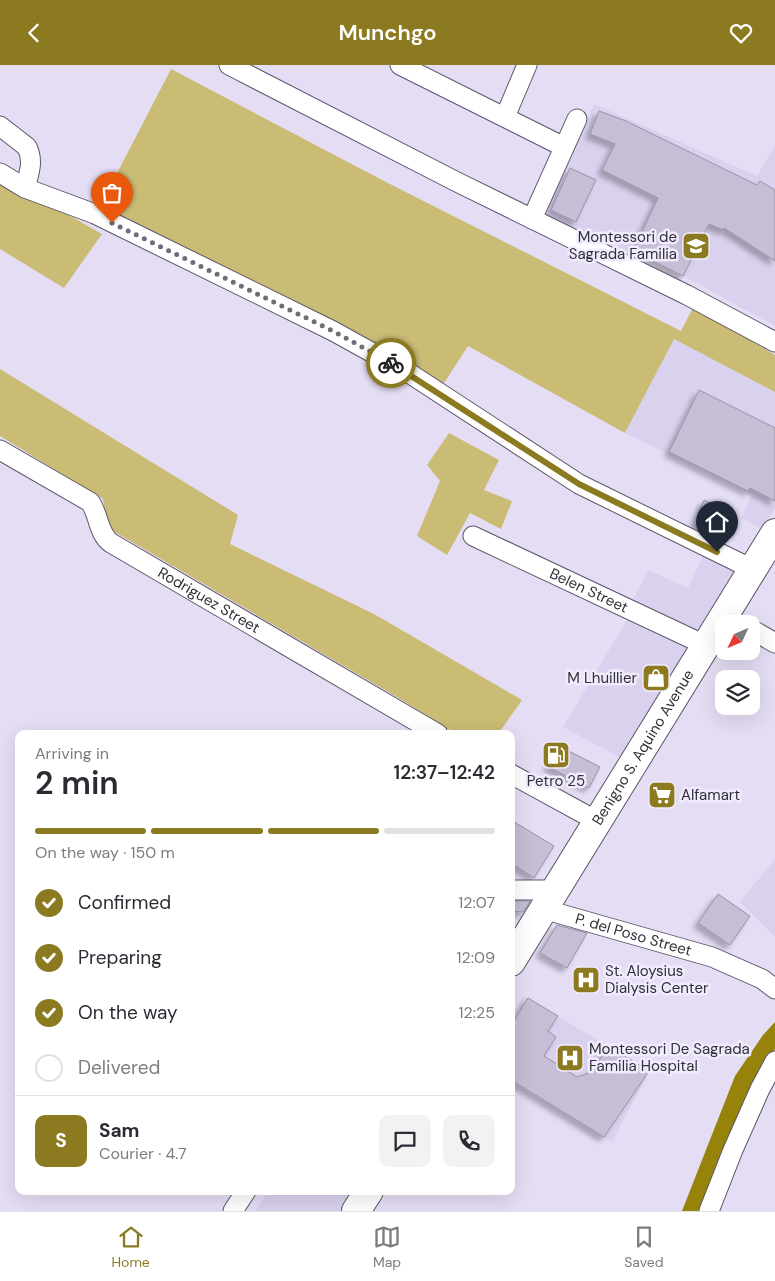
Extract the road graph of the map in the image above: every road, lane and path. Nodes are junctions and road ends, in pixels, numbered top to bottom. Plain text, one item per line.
1 (229, 65) edge
2 (400, 65) edge
3 (526, 65) edge
4 (248, 70) edge
5 (505, 117) junction
6 (577, 119) dead end
7 (0, 126) edge
8 (564, 147) junction
9 (0, 173) edge
10 (25, 188) junction
11 (532, 219) junction
12 (775, 342) edge
13 (0, 450) edge
14 (775, 533) edge
15 (472, 536) dead end
16 (752, 569) junction
17 (735, 615) edge
18 (760, 634) edge
19 (715, 636) edge
20 (775, 643) edge
21 (705, 645) junction
22 (431, 730) edge
23 (515, 776) edge
24 (598, 821) junction
25 (515, 891) edge
26 (549, 900) junction
27 (515, 955) edge
28 (775, 989) edge
29 (775, 1061) edge
30 (243, 1195) edge
31 (366, 1195) edge
32 (233, 1211) edge
33 (356, 1211) edge
34 (709, 1211) edge

1 - 4 street
2 - 5 street
3 - 5 street
4 - 11 street
5 - 8 street
6 - 8 street
7 - 10 street
8 - 11 street
9 - 10 street
10 - 16 street
11 - 12 street
13 - 22 street, Rodriguez Street
14 - 16 main road, Benigno S. Aquino Avenue
15 - 21 street, Belen Street
16 - 17 main road, Benigno S. Aquino Avenue
18 - 20 street
19 - 21 main road, Benigno S. Aquino Avenue
21 - 24 main road, Benigno S. Aquino Avenue
23 - 24 street
24 - 26 main road, Benigno S. Aquino Avenue
25 - 26 street, P. del Poso Street
26 - 27 main road, Benigno S. Aquino Avenue
26 - 28 street, P. del Poso Street
29 - 34 street
30 - 32 street
31 - 33 main road

